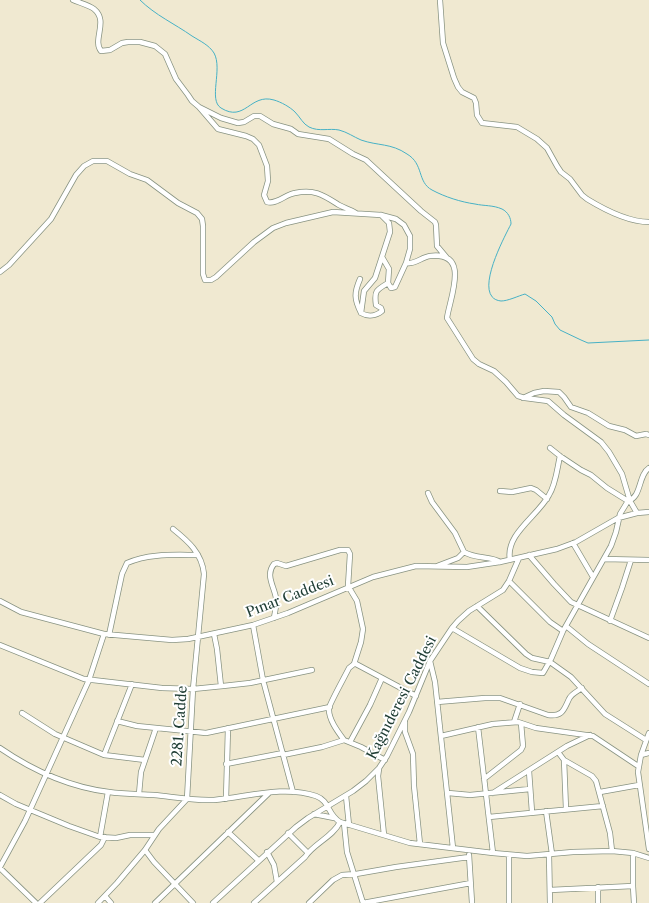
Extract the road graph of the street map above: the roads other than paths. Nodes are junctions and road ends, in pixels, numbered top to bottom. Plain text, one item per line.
1 (73, 0) edge
2 (440, 0) edge
3 (199, 107) junction
4 (357, 214) junction
5 (381, 215) junction
6 (649, 222) edge
7 (437, 247) junction
8 (382, 256) junction
9 (433, 256) junction
10 (447, 258) junction
11 (406, 263) junction
12 (0, 272) edge
13 (360, 279) dead end
14 (388, 283) junction
15 (361, 313) junction
16 (523, 398) junction
17 (649, 435) edge
18 (550, 448) dead end
19 (560, 456) junction
20 (649, 468) edge
21 (500, 491) dead end
22 (428, 493) dead end
23 (547, 499) junction
24 (629, 501) junction
25 (649, 512) edge
26 (636, 513) junction
27 (618, 518) junction
28 (173, 529) dead end
29 (573, 543) junction
30 (464, 552) junction
31 (198, 554) junction
32 (529, 555) junction
33 (519, 558) junction
34 (604, 559) junction
35 (510, 560) junction
36 (631, 560) junction
37 (649, 560) edge
38 (500, 562) junction
39 (436, 567) junction
40 (593, 576) junction
41 (509, 581) junction
42 (348, 586) junction
43 (0, 601) edge
44 (578, 605) junction
45 (477, 606) junction
46 (274, 618) junction
47 (610, 621) junction
48 (253, 625) junction
49 (566, 626) junction
50 (452, 628) junction
51 (563, 631) junction
52 (214, 634) junction
53 (107, 635) junction
54 (198, 636) junction
55 (649, 638) edge
56 (0, 645) edge
57 (430, 661) junction
58 (550, 662) junction
59 (354, 664) junction
60 (312, 670) dead end
61 (382, 678) junction
62 (88, 680) junction
63 (263, 680) junction
64 (132, 684) junction
65 (649, 684) edge
66 (221, 686) junction
67 (582, 688) junction
68 (193, 689) junction
69 (416, 696) junction
70 (437, 702) junction
71 (520, 704) junction
72 (330, 707) junction
73 (22, 714) dead end
74 (274, 718) junction
75 (405, 720) junction
76 (117, 721) junction
77 (514, 722) junction
78 (521, 723) junction
79 (478, 727) junction
80 (156, 728) junction
81 (228, 728) junction
82 (190, 732) junction
83 (649, 733) edge
84 (590, 735) junction
85 (441, 736) junction
86 (62, 738) junction
87 (344, 740) junction
88 (646, 740) junction
89 (350, 742) junction
90 (0, 748) edge
91 (558, 752) junction
92 (649, 753) edge
93 (283, 754) junction
94 (104, 755) junction
95 (641, 755) junction
96 (145, 760) junction
97 (385, 760) junction
98 (564, 760) junction
99 (226, 764) junction
100 (638, 766) junction
101 (379, 768) junction
102 (528, 771) junction
103 (46, 774) junction
104 (484, 779) junction
105 (639, 786) junction
106 (530, 789) junction
107 (108, 792) junction
108 (293, 792) junction
109 (600, 792) junction
110 (269, 793) junction
111 (448, 793) junction
112 (486, 793) junction
113 (493, 793) junction
114 (139, 794) junction
115 (0, 795) edge
116 (346, 796) junction
117 (187, 799) junction
118 (226, 799) junction
119 (328, 806) junction
120 (603, 806) junction
121 (566, 809) junction
122 (30, 810) junction
123 (546, 811) junction
124 (532, 812) junction
125 (314, 814) junction
126 (489, 817) junction
127 (334, 818) junction
128 (344, 823) junction
129 (647, 825) edge
130 (228, 832) junction
131 (288, 833) junction
132 (155, 835) junction
133 (384, 835) junction
134 (100, 836) junction
135 (106, 838) junction
136 (420, 844) junction
137 (454, 848) junction
138 (649, 849) edge
139 (145, 850) junction
140 (470, 850) junction
141 (612, 851) junction
142 (267, 852) junction
143 (308, 853) junction
144 (493, 853) junction
145 (633, 853) junction
146 (509, 855) junction
147 (550, 855) junction
148 (469, 857) junction
149 (649, 858) edge
150 (258, 860) junction
151 (0, 867) edge
152 (354, 874) junction
153 (277, 882) junction
154 (471, 883) junction
155 (175, 885) junction
156 (633, 886) junction
157 (598, 888) junction
158 (550, 890) junction
159 (105, 896) junction
160 (634, 902) edge
161 (36, 903) edge
162 (40, 903) edge
163 (98, 903) edge
164 (111, 903) edge
165 (155, 903) edge
166 (193, 903) edge
167 (213, 903) edge
168 (254, 903) edge
169 (309, 903) edge
170 (363, 903) edge
171 (472, 903) edge
172 (510, 903) edge
173 (550, 903) edge
174 (598, 903) edge
175 (639, 903) edge

1 - 3 street
2 - 6 street
3 - 4 street
3 - 7 street
4 - 5 street
4 - 12 street
5 - 8 street
5 - 11 street
7 - 9 street
7 - 10 street
8 - 14 street
8 - 15 street
9 - 10 street
9 - 11 street
10 - 16 street
11 - 14 street
13 - 15 street
14 - 15 street
16 - 17 street
16 - 24 street
18 - 19 street
19 - 23 street
19 - 24 street
20 - 24 street
21 - 23 street
22 - 30 street
23 - 35 street
24 - 26 street
24 - 27 street
25 - 26 street, Pınar Caddesi
26 - 27 street, Pınar Caddesi
27 - 29 street, Pınar Caddesi
27 - 34 street
28 - 31 street, 2281. Cadde
29 - 32 street, Pınar Caddesi
29 - 40 street
30 - 38 street
30 - 39 street
31 - 53 street
31 - 54 street, 2281. Cadde
32 - 33 street, Pınar Caddesi
32 - 44 street
33 - 35 street, Pınar Caddesi
33 - 41 street, Kağnıderesi Caddesi
34 - 36 street
34 - 40 street
35 - 38 street, Pınar Caddesi
36 - 37 street
36 - 47 street
38 - 39 street, Pınar Caddesi
39 - 42 street, Pınar Caddesi
40 - 44 street
41 - 45 street, Kağnıderesi Caddesi
41 - 51 street
42 - 46 street, Pınar Caddesi
42 - 46 street
42 - 59 street
43 - 53 street, Pınar Caddesi
44 - 47 street
44 - 49 street
45 - 50 street, Kağnıderesi Caddesi
45 - 58 street
46 - 48 street, Pınar Caddesi
47 - 55 street
48 - 52 street, Pınar Caddesi
48 - 63 street
49 - 51 street
49 - 65 street
50 - 57 street, Kağnıderesi Caddesi
50 - 58 street
51 - 58 street
52 - 54 street, Pınar Caddesi
52 - 66 street
53 - 54 street, Pınar Caddesi
53 - 62 street
54 - 68 street, 2281. Cadde
56 - 62 street
57 - 69 street, Kağnıderesi Caddesi
57 - 70 street
58 - 67 street
59 - 61 street
59 - 72 street
60 - 63 street
61 - 69 street
61 - 89 street
62 - 64 street
62 - 86 street
63 - 66 street
63 - 74 street
64 - 68 street
64 - 76 street
66 - 68 street
67 - 71 street
67 - 88 street
68 - 82 street, 2281. Cadde
69 - 75 street, Kağnıderesi Caddesi
70 - 71 street
70 - 85 street
71 - 77 street
72 - 74 street
72 - 87 street
73 - 86 street
74 - 81 street
74 - 93 street
75 - 97 street, Kağnıderesi Caddesi
75 - 136 street
76 - 80 street
76 - 94 street
77 - 78 street
77 - 79 street
78 - 84 street
78 - 104 street
79 - 85 street
79 - 104 street
80 - 82 street
80 - 96 street
81 - 82 street
81 - 99 street
82 - 117 street, 2281. Cadde
83 - 88 street
84 - 91 street
84 - 100 street
85 - 111 street
86 - 94 street
86 - 103 street
87 - 89 street
87 - 93 street
88 - 95 street
89 - 97 street
90 - 103 street
91 - 98 street
91 - 102 street
92 - 95 street
93 - 99 street
93 - 108 street
94 - 96 street
95 - 100 street
96 - 114 street
97 - 101 street, Kağnıderesi Caddesi
98 - 109 street
98 - 121 street
99 - 118 street
100 - 105 street
101 - 116 street, Kağnıderesi Caddesi
101 - 133 street
102 - 106 street
102 - 113 street
103 - 107 street
103 - 122 street
104 - 112 street
105 - 109 street
105 - 129 street
106 - 113 street
106 - 124 street
107 - 114 street
107 - 134 street
108 - 110 street
108 - 119 street
109 - 120 street
110 - 118 street
110 - 130 street
111 - 112 street
111 - 137 street
112 - 113 street
112 - 126 street
114 - 117 street
115 - 122 street
116 - 119 street, Kağnıderesi Caddesi
116 - 128 street
117 - 118 street
117 - 132 street
119 - 125 street, Kağnıderesi Caddesi
119 - 127 street
120 - 121 street
120 - 141 street
121 - 123 street
122 - 134 street
122 - 151 street
123 - 124 street
123 - 147 street
124 - 126 street
125 - 127 street
125 - 131 street, Kağnıderesi Caddesi
126 - 144 street
127 - 128 street
128 - 133 street
128 - 143 street
128 - 152 street
129 - 138 street
130 - 150 street
130 - 155 street
131 - 142 street, Kağnıderesi Caddesi
131 - 143 street
132 - 135 street
132 - 139 street
133 - 136 street
134 - 135 street
135 - 162 street
136 - 137 street
137 - 140 street
139 - 155 street
139 - 159 street
140 - 144 street
140 - 148 street
141 - 145 street
141 - 147 street
142 - 150 street, Kağnıderesi Caddesi
142 - 153 street
143 - 153 street
144 - 146 street
145 - 149 street
145 - 156 street
146 - 147 street
146 - 172 street
147 - 158 street
148 - 152 street
148 - 154 street
150 - 167 street, Kağnıderesi Caddesi
151 - 161 street
152 - 169 street
152 - 170 street
153 - 168 street
154 - 170 street
154 - 171 street
155 - 165 street
155 - 166 street
156 - 157 street
156 - 160 street
157 - 158 street
157 - 174 street
158 - 173 street
159 - 163 street
159 - 164 street
160 - 175 street

